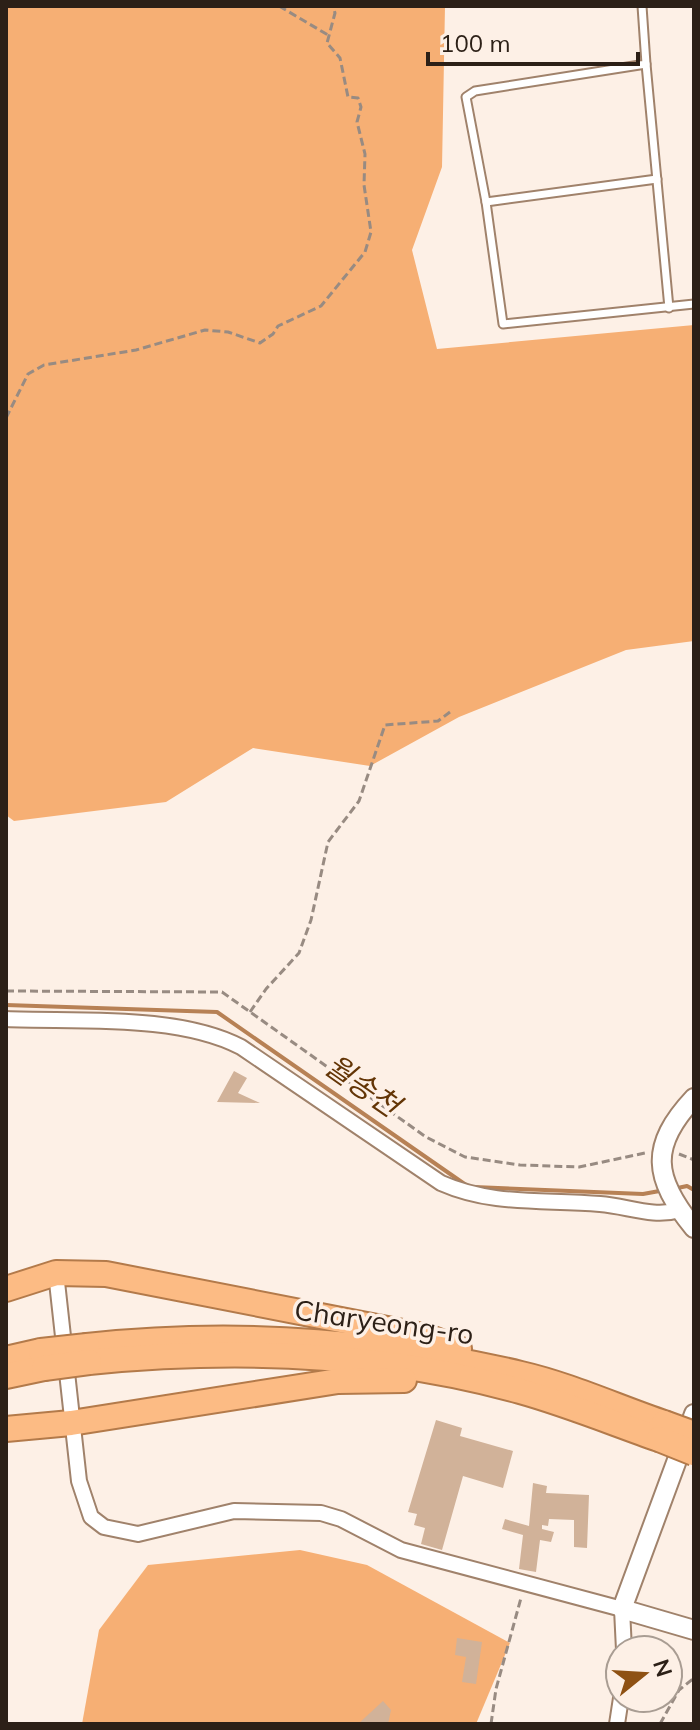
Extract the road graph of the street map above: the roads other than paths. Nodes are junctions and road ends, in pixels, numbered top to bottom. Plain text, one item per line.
1 (642, 6) edge
2 (646, 64) junction
3 (657, 179) junction
4 (486, 202) junction
5 (694, 304) edge
6 (669, 308) junction
7 (6, 1019) edge
8 (694, 1098) edge
9 (676, 1205) junction
10 (694, 1228) edge
11 (56, 1273) junction
12 (6, 1276) edge
13 (6, 1289) edge
14 (6, 1359) edge
15 (43, 1360) junction
16 (6, 1376) edge
17 (522, 1383) junction
18 (694, 1414) edge
19 (71, 1423) junction
20 (6, 1429) edge
21 (662, 1431) junction
22 (694, 1434) edge
23 (694, 1453) edge
24 (622, 1609) junction
25 (694, 1630) edge
26 (623, 1634) edge

1 - 2 lane
2 - 3 lane
2 - 4 lane
3 - 4 lane
3 - 6 lane
4 - 6 lane
5 - 6 lane
7 - 9 street
8 - 9 street
9 - 10 street
11 - 12 street
11 - 13 highway
11 - 17 highway
11 - 19 street
14 - 15 highway
15 - 16 highway
15 - 17 highway, Charyeong-ro, bridge
17 - 19 highway
17 - 21 highway, Charyeong-ro
18 - 24 street
19 - 20 highway
19 - 24 street
21 - 22 highway, bridge
21 - 23 highway, bridge
24 - 25 street
24 - 26 street

